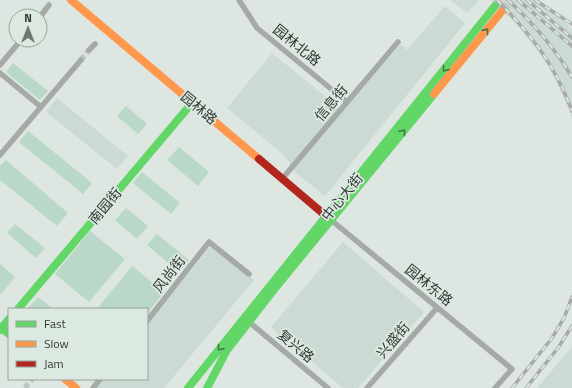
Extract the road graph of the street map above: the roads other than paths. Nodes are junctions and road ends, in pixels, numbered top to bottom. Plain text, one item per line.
1 (71, 0) edge
2 (239, 0) edge
3 (49, 5) dead end
4 (495, 6) tunnel mouth
5 (47, 8) edge
6 (502, 11) tunnel mouth
7 (398, 42) dead end
8 (95, 44) dead end
9 (14, 48) edge
10 (90, 50) tunnel mouth
11 (81, 60) tunnel mouth
12 (0, 65) edge
13 (0, 73) edge
14 (347, 102) junction
15 (192, 103) junction
16 (40, 107) junction
17 (0, 155) edge
18 (282, 179) junction
19 (329, 218) junction
20 (249, 274) dead end
21 (19, 308) edge
22 (438, 308) junction
23 (8, 320) edge
24 (148, 320) edge
25 (249, 322) junction
26 (1, 328) edge
27 (66, 380) edge
28 (99, 380) edge
29 (76, 388) edge
30 (93, 388) edge
31 (188, 388) edge
32 (207, 388) edge
33 (328, 388) edge
34 (367, 388) edge
35 (495, 388) edge

1 - 15 main road, 园林路
2 - 14 street, 园林北路
3 - 5 street
4 -> 19 main road, 中心大街
19 -> 6 main road, 中心大街
7 - 14 street, 信息街
8 - 10 street
9 - 12 street
11 - 16 street
13 - 16 street
14 - 18 street, 信息街
15 - 18 main road, 园林路
15 - 21 main road, 南园街
16 - 17 street
18 - 19 main road, 园林路
19 - 22 street, 园林东路
19 - 25 main road, 中心大街
19 -> 31 main road, 中心大街
20 - 24 street, 风尚街
22 - 34 street, 兴盛街
22 - 35 street, 园林东路
23 - 26 main road
25 - 32 main road, 中心大街
25 - 33 street, 复兴路
27 - 29 main road
28 - 30 street

